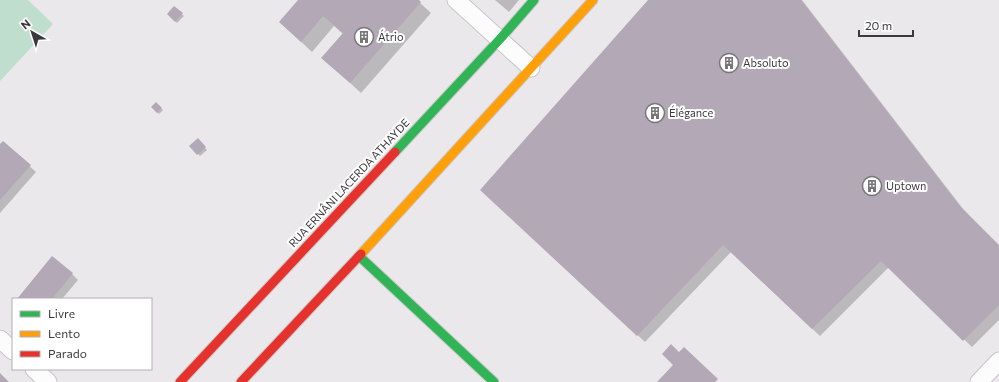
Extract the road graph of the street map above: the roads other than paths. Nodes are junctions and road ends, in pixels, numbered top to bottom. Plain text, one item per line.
1 (456, 0) edge
2 (534, 0) edge
3 (593, 0) edge
4 (500, 39) junction
5 (531, 68) junction
6 (359, 256) junction
7 (0, 339) edge
8 (12, 350) edge
9 (999, 361) edge
10 (35, 370) edge
11 (48, 382) edge
12 (180, 382) edge
13 (242, 382) edge
14 (494, 382) edge
15 (979, 382) edge

1 - 4 street
2 - 4 street, RUA ERNÂNI LACERDA ATHAYDE
3 - 5 street
4 - 5 street
4 - 12 street, RUA ERNÂNI LACERDA ATHAYDE
5 - 6 street
6 - 13 street
6 - 14 street
7 - 8 street
9 - 15 street
10 - 11 street

